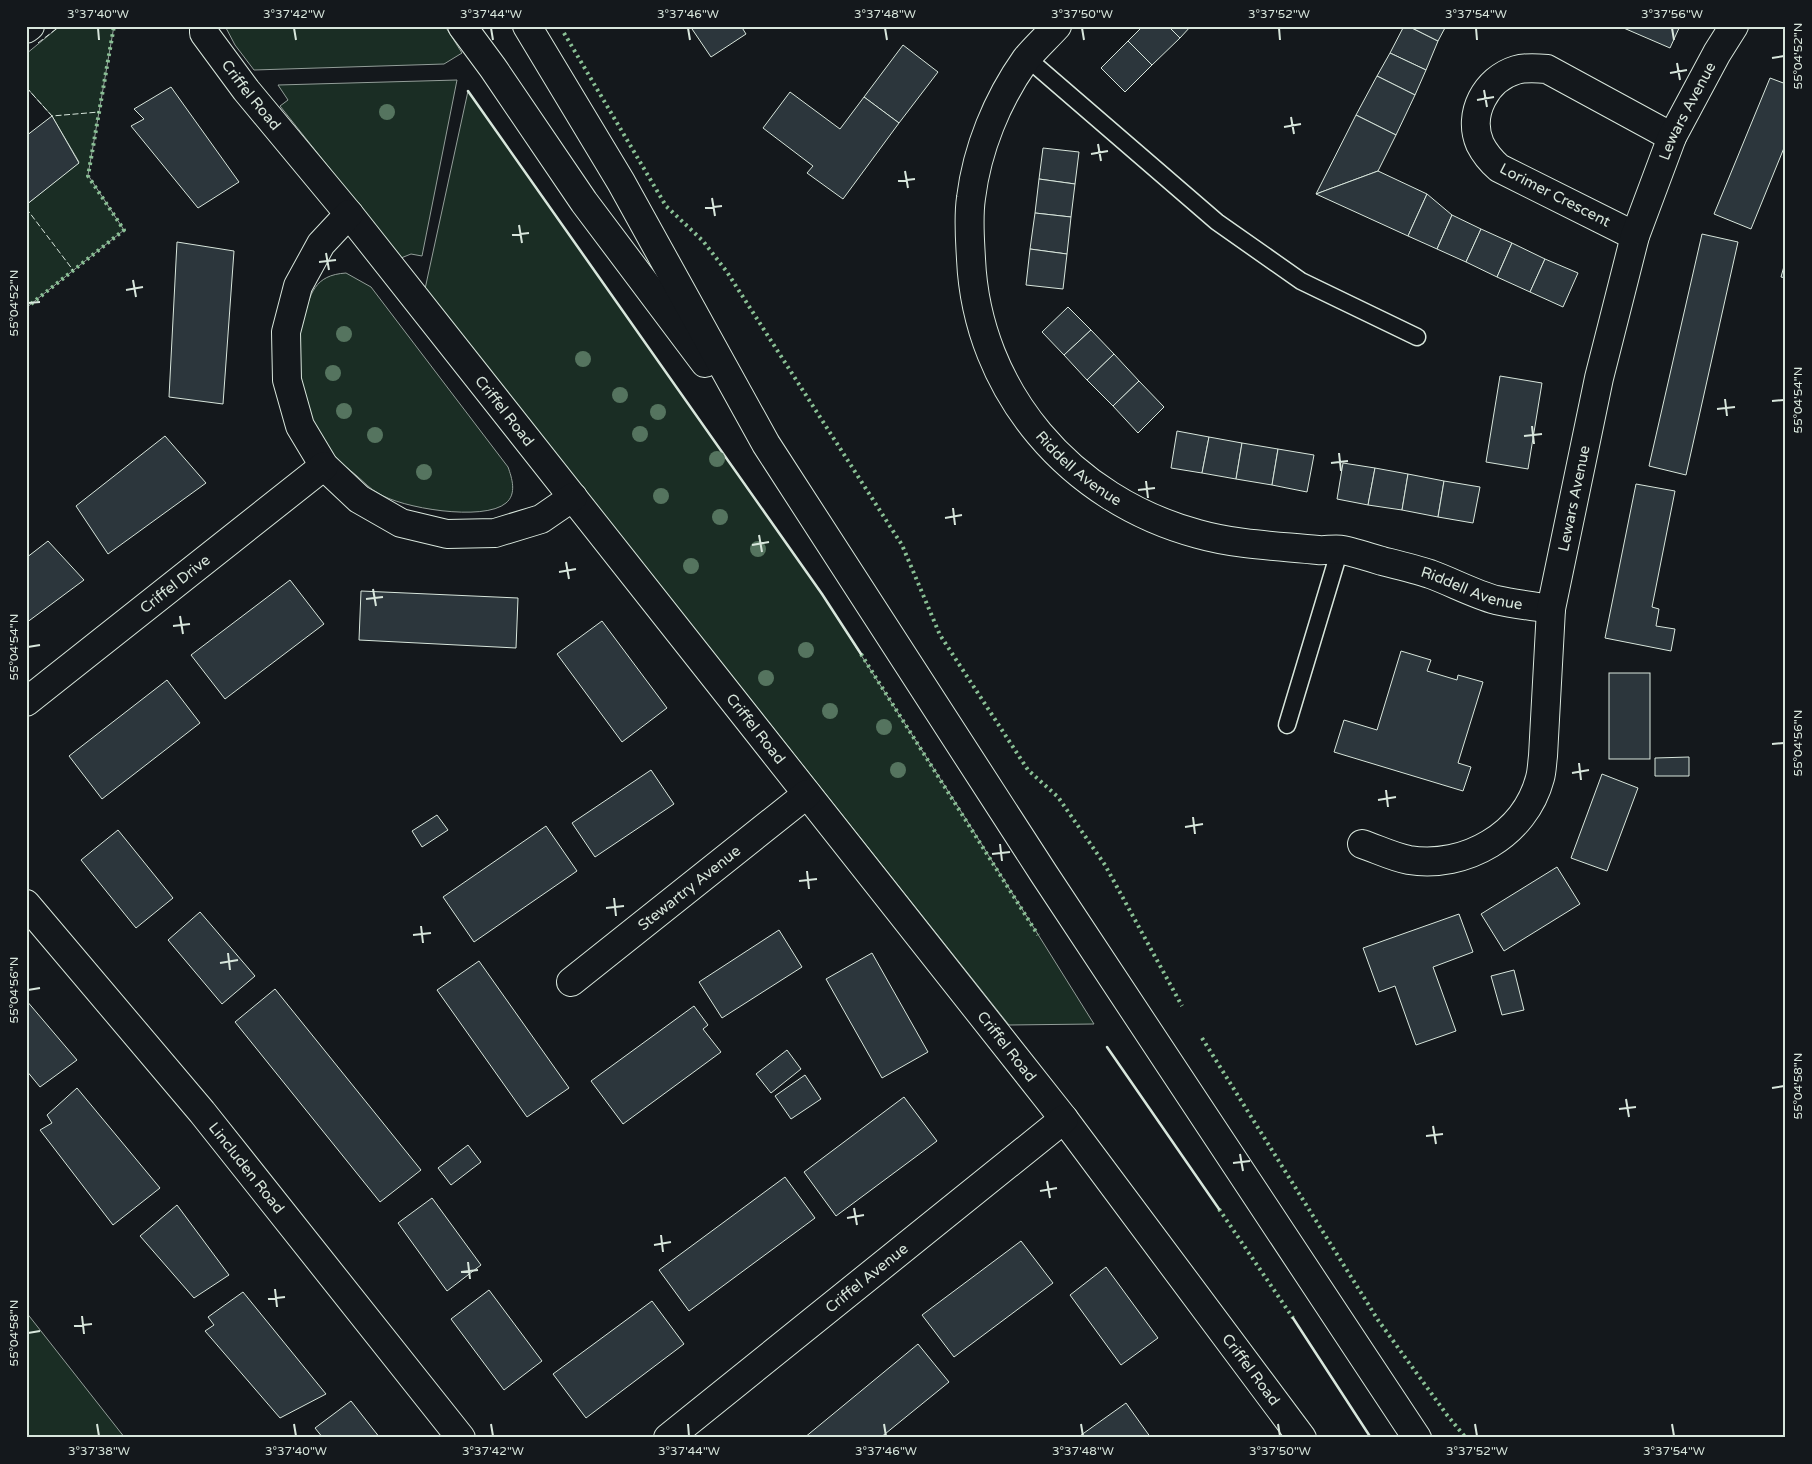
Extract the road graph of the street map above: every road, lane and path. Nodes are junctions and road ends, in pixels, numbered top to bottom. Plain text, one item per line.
1 (30, 26) edge
2 (204, 26) edge
3 (462, 26) edge
4 (527, 26) edge
5 (1057, 26) edge
6 (1734, 26) edge
7 (26, 29) edge
8 (1027, 58) junction
9 (1672, 137) junction
10 (349, 214) junction
11 (1635, 236) junction
12 (1417, 336) dead end
13 (766, 444) junction
14 (324, 466) junction
15 (573, 497) junction
16 (1340, 549) junction
17 (1551, 609) junction
18 (26, 702) edge
19 (1287, 726) dead end
20 (807, 794) junction
21 (1362, 844) dead end
22 (29, 912) edge
23 (571, 982) dead end
24 (1064, 1119) junction
25 (1291, 1434) edge
26 (461, 1438) edge
27 (668, 1438) edge
28 (1417, 1438) edge

1 - 7 main road
2 - 10 main road, Criffel Road
3 - 13 main road
4 - 13 main road
5 - 8 main road, Riddell Avenue
6 - 9 main road, Lewars Avenue
8 - 12 lane
8 - 16 main road, Riddell Avenue
9 - 11 main road, Lewars Avenue
9 - 11 main road, Lorimer Crescent
10 - 14 main road
10 - 15 main road, Criffel Road
11 - 17 main road, Lewars Avenue
13 - 28 main road
14 - 15 main road
14 - 18 main road, Criffel Drive
15 - 20 main road, Criffel Road
16 - 17 main road, Riddell Avenue
16 - 19 lane
17 - 21 main road, Lewars Avenue
20 - 23 main road, Stewartry Avenue
20 - 24 main road, Criffel Road
22 - 26 main road, Lincluden Road
24 - 25 main road, Criffel Road
24 - 27 main road, Criffel Avenue

